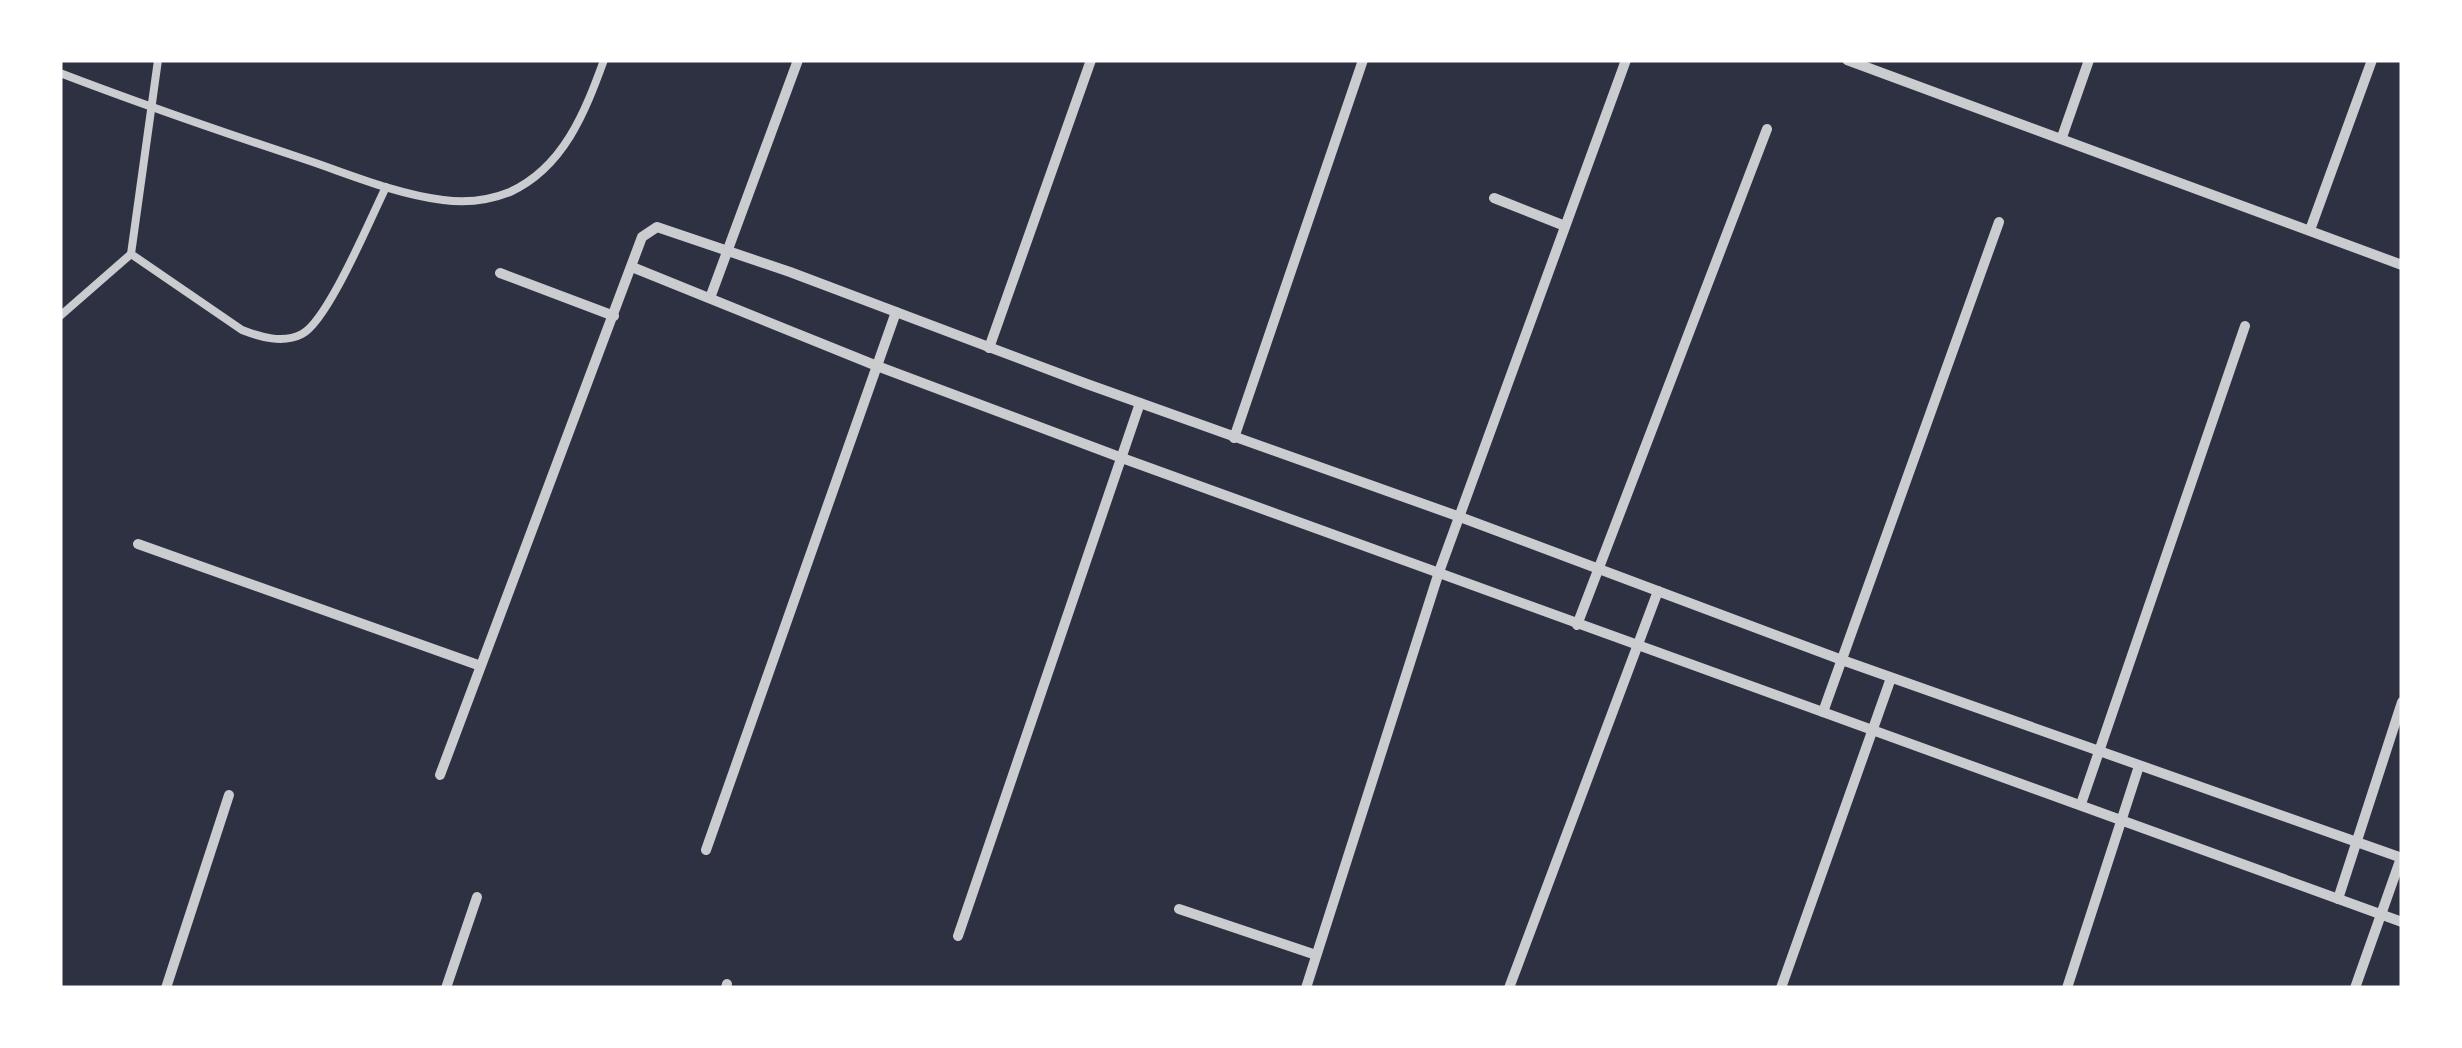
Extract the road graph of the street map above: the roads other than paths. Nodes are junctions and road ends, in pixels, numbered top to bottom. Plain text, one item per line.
1 (158, 60) edge
2 (604, 60) edge
3 (798, 60) edge
4 (1091, 60) edge
5 (1363, 60) edge
6 (1626, 60) edge
7 (1847, 60) edge
8 (2089, 60) edge
9 (2372, 60) edge
10 (60, 73) edge
11 (151, 108) junction
12 (1767, 130) dead end
13 (2062, 137) junction
14 (386, 187) junction
15 (1494, 198) dead end
16 (1999, 222) dead end
17 (1566, 226) junction
18 (2310, 230) junction
19 (728, 250) junction
20 (131, 254) junction
21 (2402, 264) edge
22 (632, 267) junction
23 (500, 273) dead end
24 (710, 298) junction
25 (896, 312) junction
26 (60, 316) edge
27 (614, 316) junction
28 (2245, 326) dead end
29 (989, 348) junction
30 (878, 366) junction
31 (1140, 403) junction
32 (1234, 438) junction
33 (1122, 458) junction
34 (1460, 517) junction
35 (138, 544) dead end
36 (1598, 570) junction
37 (1440, 572) junction
38 (1658, 592) junction
39 (1577, 625) junction
40 (1636, 646) junction
41 (1842, 660) junction
42 (478, 665) junction
43 (1891, 678) junction
44 (2402, 702) edge
45 (1824, 712) junction
46 (1873, 729) junction
47 (2100, 751) junction
48 (2140, 766) junction
49 (440, 775) dead end
50 (229, 795) dead end
51 (2082, 804) junction
52 (2121, 819) junction
53 (2356, 842) junction
54 (706, 850) dead end
55 (2401, 858) edge
56 (477, 897) dead end
57 (2338, 899) junction
58 (1180, 908) dead end
59 (2380, 914) junction
60 (2402, 922) edge
61 (958, 936) dead end
62 (1316, 955) junction
63 (166, 988) edge
64 (446, 988) edge
65 (1306, 988) edge
66 (1509, 988) edge
67 (1781, 988) edge
68 (2067, 988) edge
69 (2356, 988) edge

1 - 11 lane
2 - 14 lane
3 - 19 street
4 - 29 street
5 - 32 street
6 - 17 street
7 - 13 street
8 - 13 street
9 - 18 street
10 - 11 lane
11 - 14 lane
11 - 20 lane
12 - 36 street
13 - 18 street
14 - 20 lane
15 - 17 street
16 - 41 street
17 - 34 street
18 - 21 street
19 - 22 street
19 - 24 street
19 - 25 street
20 - 26 lane
22 - 24 street
22 - 27 street
23 - 27 street
24 - 30 street
25 - 29 street
25 - 30 street
27 - 42 street
28 - 47 street
29 - 31 street
30 - 33 street
30 - 54 street
31 - 32 street
31 - 33 street
32 - 34 street
33 - 37 street
33 - 61 street
34 - 36 street
34 - 37 street
35 - 42 street
36 - 38 street
36 - 39 street
37 - 39 street
37 - 62 street
38 - 40 street
38 - 41 street
39 - 40 street
40 - 45 street
40 - 66 street
41 - 43 street
41 - 45 street
42 - 49 street
43 - 46 street
43 - 47 street
44 - 53 street
45 - 46 street
46 - 51 street
46 - 67 street
47 - 48 street
47 - 51 street
48 - 52 street
48 - 53 street
50 - 63 street
51 - 52 street
52 - 57 street
52 - 68 street
53 - 55 street
53 - 57 street
55 - 59 street
56 - 64 street
57 - 59 street
58 - 62 street
59 - 60 street
59 - 69 street
62 - 65 street

